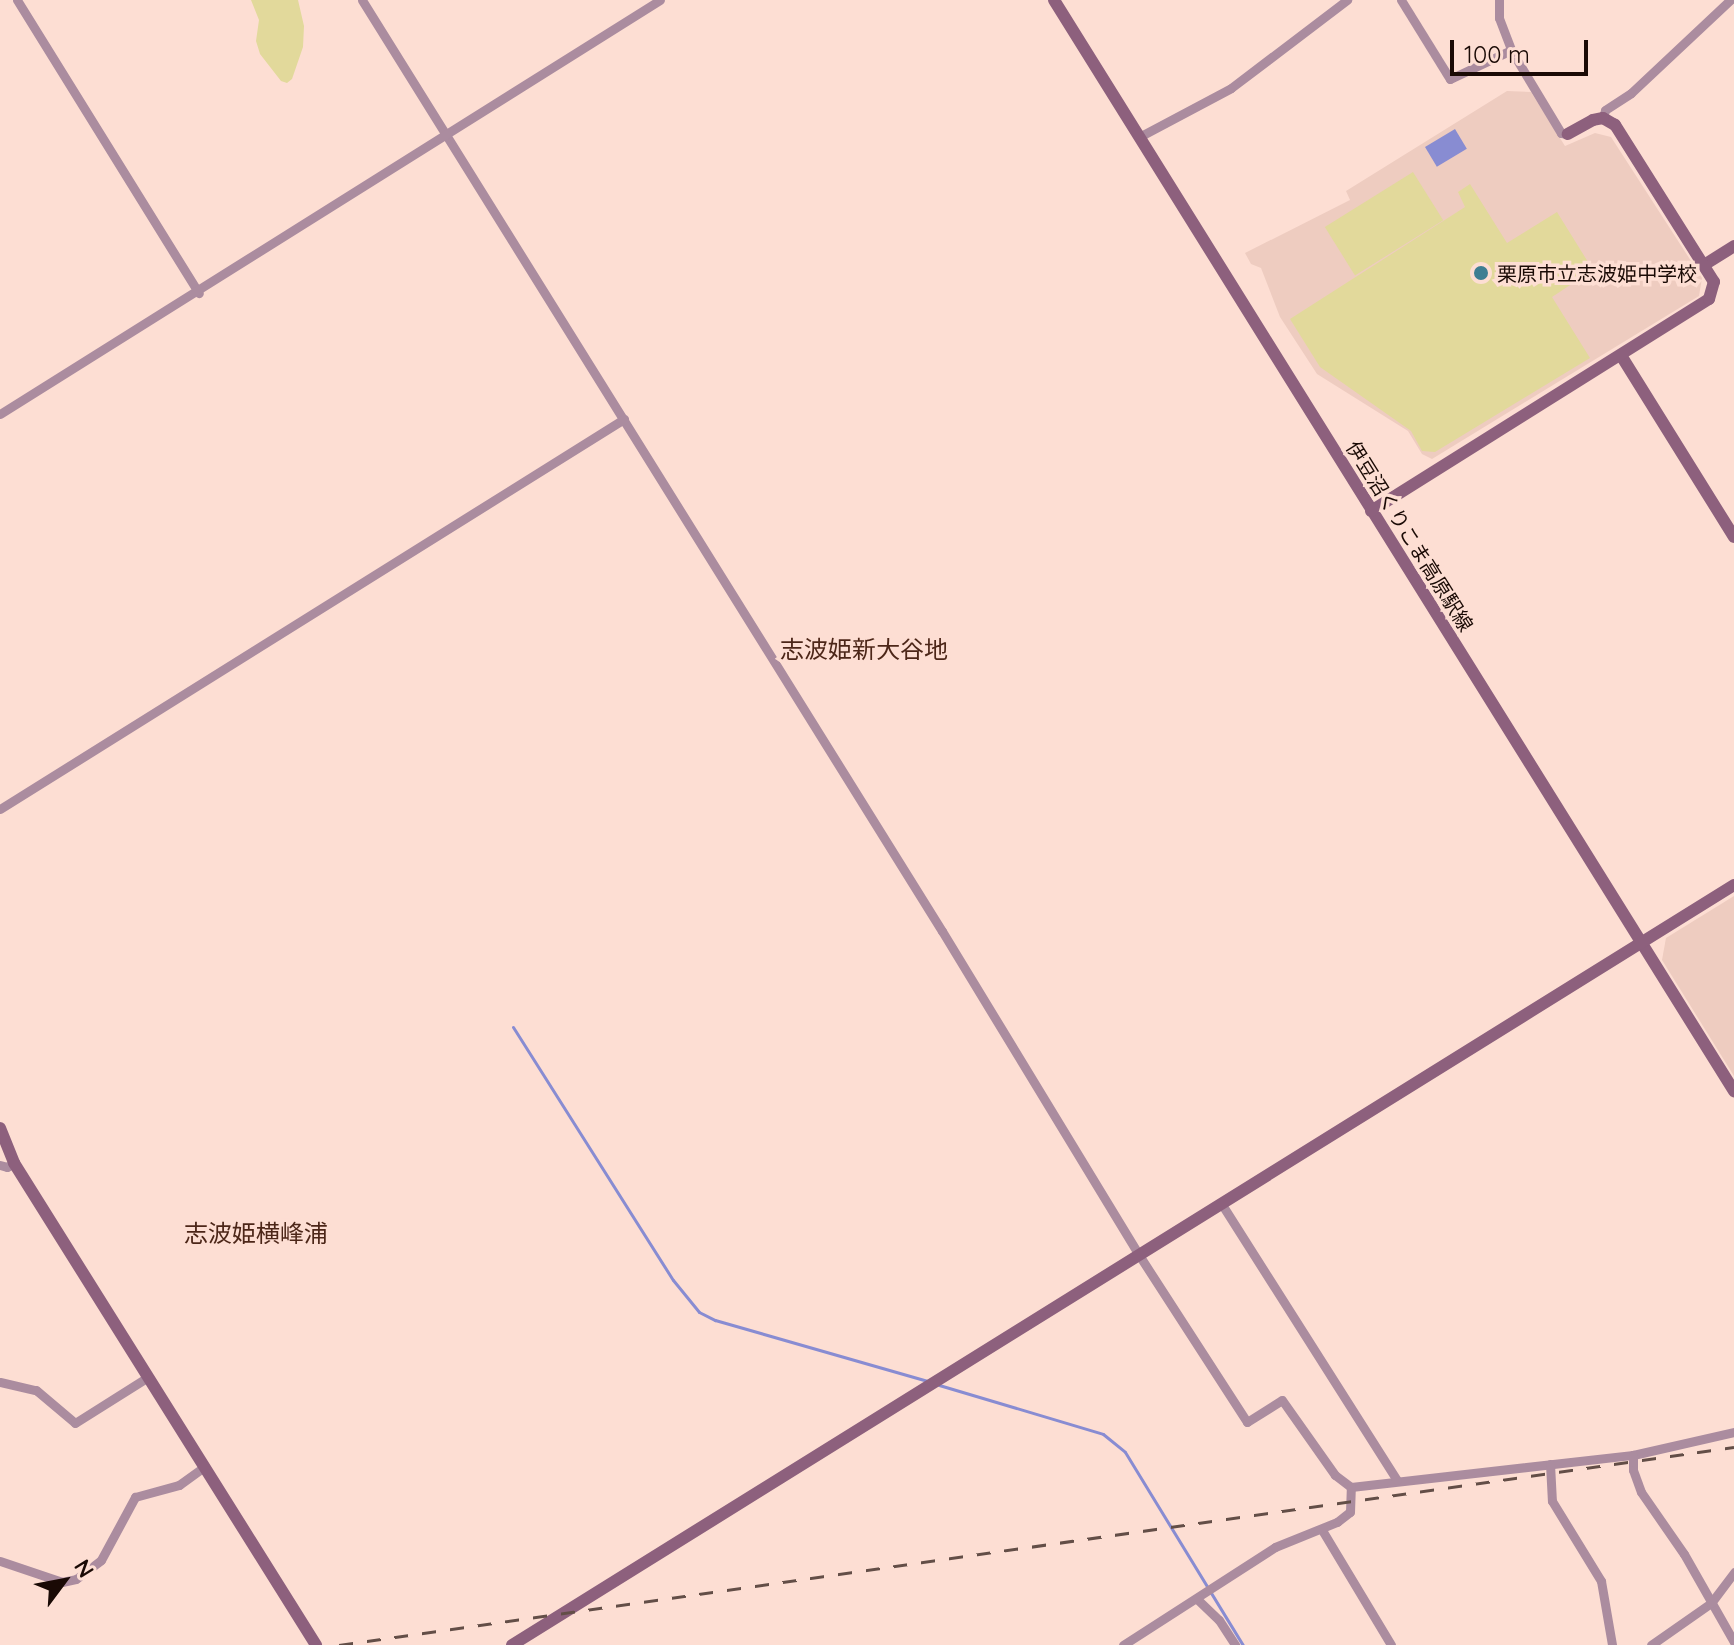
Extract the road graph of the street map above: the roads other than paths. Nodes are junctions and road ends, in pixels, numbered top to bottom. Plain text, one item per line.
1 (17, 0) edge
2 (362, 0) edge
3 (660, 0) edge
4 (1054, 0) edge
5 (1347, 0) edge
6 (1401, 0) edge
7 (1499, 0) edge
8 (1730, 0) edge
9 (1511, 50) junction
10 (1603, 118) junction
11 (1568, 134) joint
12 (447, 136) junction
13 (1139, 137) junction
14 (1734, 246) edge
15 (1704, 265) junction
16 (199, 293) junction
17 (1622, 357) junction
18 (0, 414) edge
19 (624, 419) junction
20 (1371, 511) junction
21 (1734, 537) edge
22 (0, 809) edge
23 (1734, 885) edge
24 (1640, 944) junction
25 (1734, 1091) edge
26 (0, 1128) edge
27 (14, 1163) junction
28 (0, 1165) edge
29 (1221, 1203) junction
30 (1139, 1255) junction
31 (148, 1377) junction
32 (0, 1382) edge
33 (1734, 1432) edge
34 (1633, 1455) junction
35 (1550, 1464) junction
36 (204, 1467) junction
37 (1397, 1480) junction
38 (1351, 1487) junction
39 (1322, 1530) junction
40 (0, 1561) edge
41 (1734, 1572) edge
42 (1200, 1597) junction
43 (1711, 1603) junction
44 (1734, 1642) edge
45 (316, 1645) edge
46 (512, 1645) edge
47 (1123, 1645) edge
48 (1235, 1645) edge
49 (1391, 1645) edge
50 (1612, 1645) edge
51 (1651, 1645) edge

1 - 16 street
2 - 12 street
3 - 12 street
4 - 13 street, 伊豆沼くりこま高原駅線
5 - 13 street
6 - 9 street
7 - 9 street
8 - 10 street
9 - 11 street
10 - 11 street
10 - 15 street
12 - 16 street
12 - 19 street
13 - 20 street, 伊豆沼くりこま高原駅線
14 - 15 street
15 - 17 street
16 - 18 street
17 - 20 street
17 - 21 street
19 - 22 street
19 - 30 street
20 - 24 street, 伊豆沼くりこま高原駅線
23 - 24 street
24 - 25 street, 伊豆沼くりこま高原駅線
24 - 29 street
26 - 27 street
27 - 28 street
27 - 31 street
29 - 30 street
29 - 37 street
30 - 38 street
30 - 46 street
31 - 32 street
31 - 36 street
33 - 34 street
34 - 35 street
34 - 43 street
35 - 37 street
35 - 50 street
36 - 40 street
36 - 45 street
37 - 38 street
38 - 39 street
39 - 42 street
39 - 49 street
41 - 43 street
42 - 47 street
42 - 48 street
43 - 44 street
43 - 51 street

